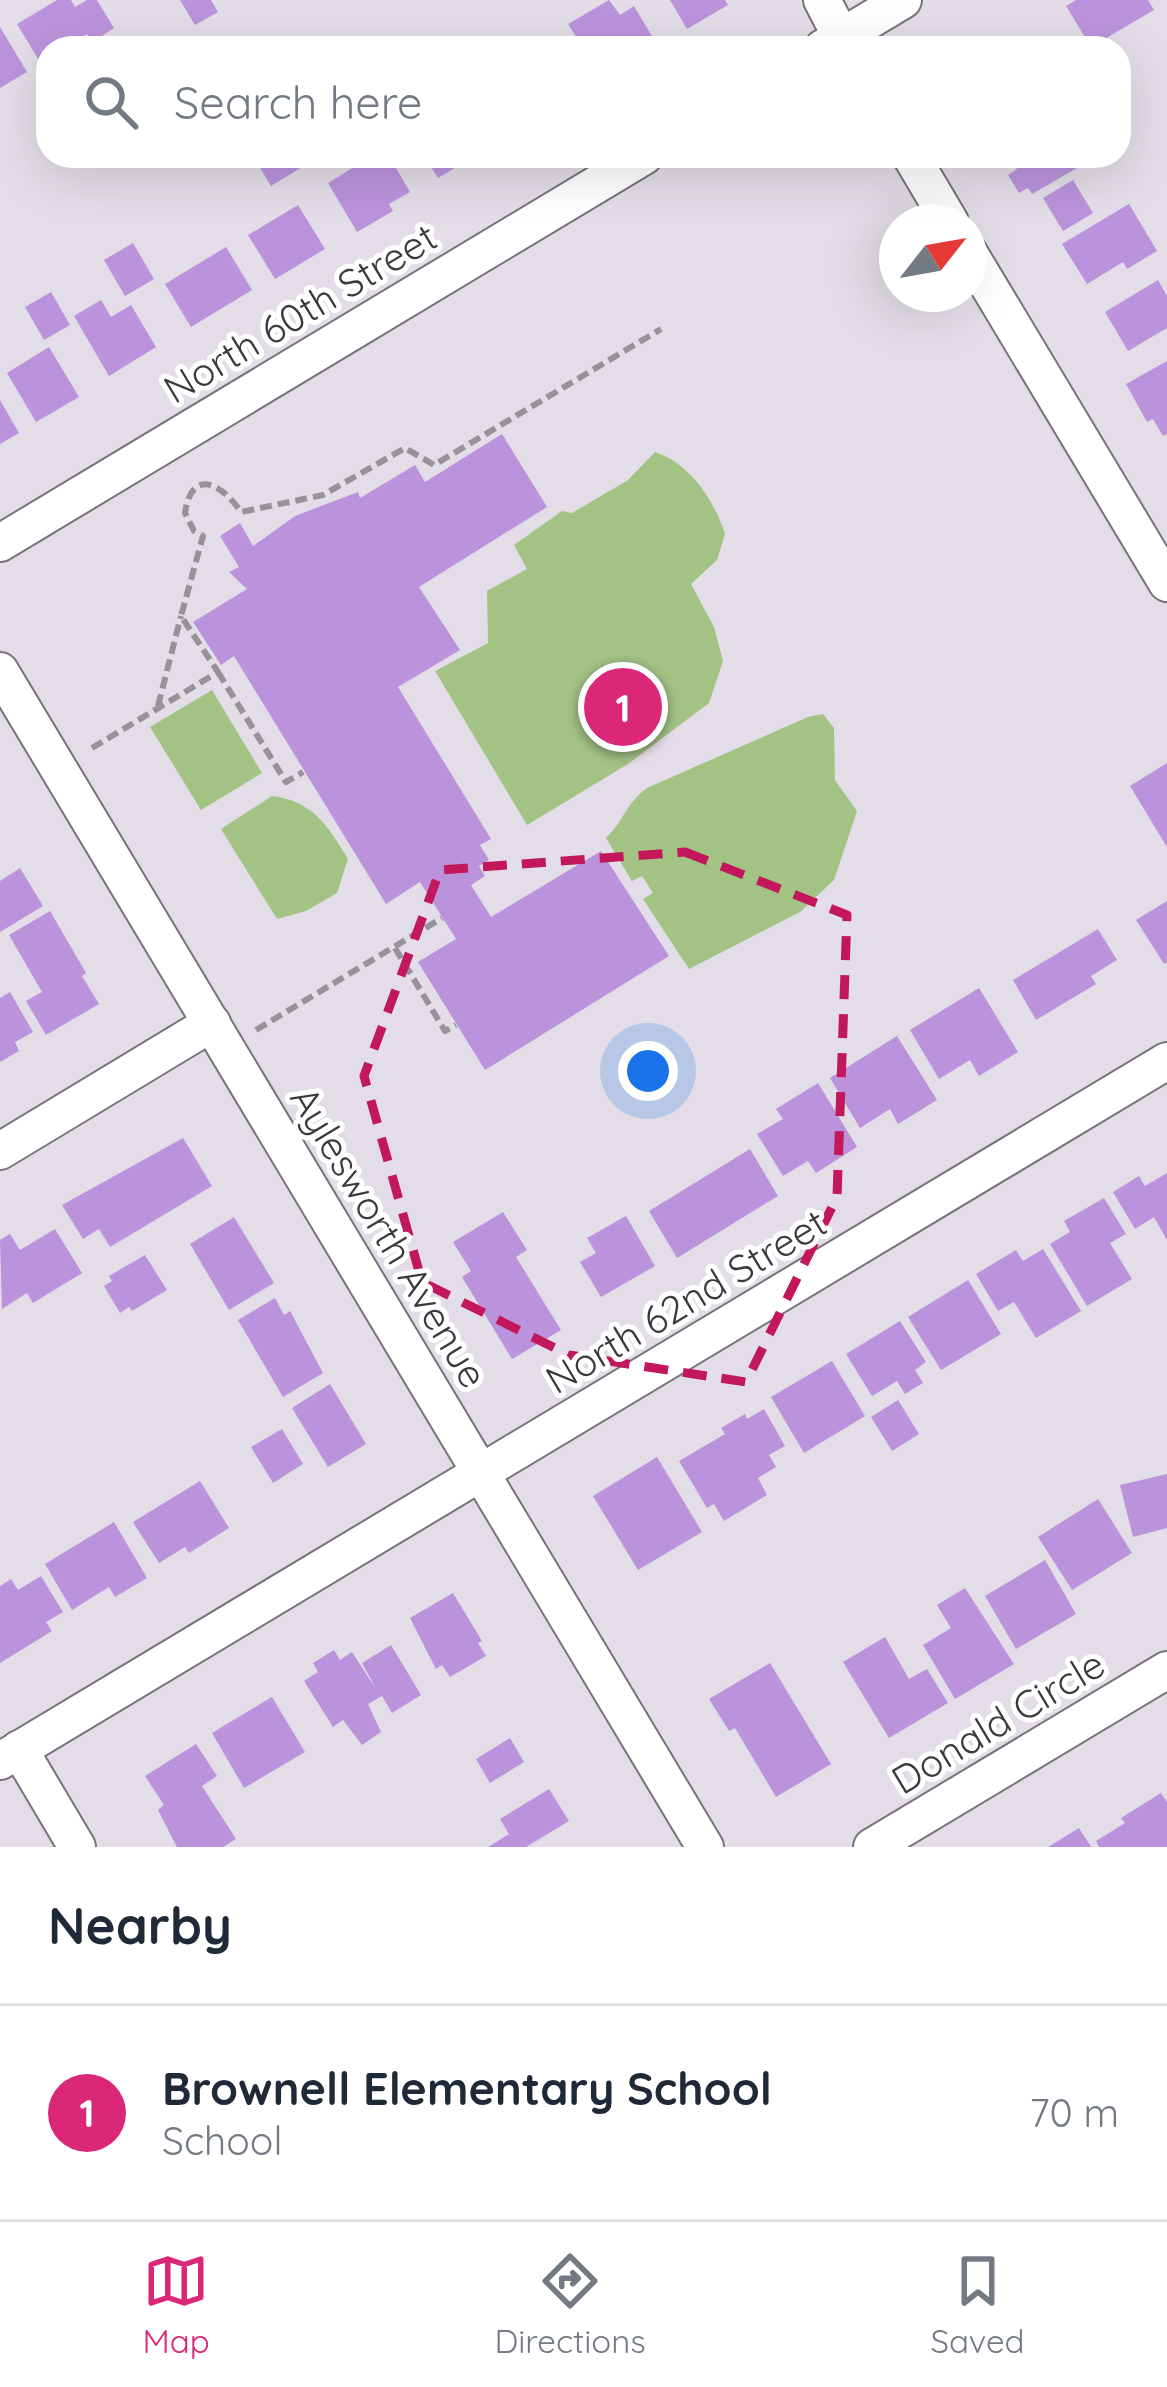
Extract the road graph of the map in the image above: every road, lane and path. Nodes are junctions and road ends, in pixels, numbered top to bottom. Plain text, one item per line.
1 (822, 0) edge
2 (903, 0) edge
3 (834, 36) edge
4 (849, 36) edge
5 (624, 168) edge
6 (917, 168) edge
7 (939, 204) edge
8 (987, 284) edge
9 (661, 328) dead end
10 (0, 543) edge
11 (1167, 584) edge
12 (182, 616) junction
13 (0, 671) edge
14 (218, 672) junction
15 (158, 709) junction
16 (92, 748) dead end
17 (303, 772) dead end
18 (442, 918) dead end
19 (395, 947) junction
20 (212, 1023) junction
21 (456, 1025) dead end
22 (256, 1030) dead end
23 (1167, 1061) edge
24 (0, 1151) edge
25 (482, 1473) junction
26 (1167, 1670) edge
27 (9, 1755) edge
28 (77, 1847) edge
29 (705, 1847) edge
30 (872, 1847) edge

1 - 3 street
2 - 4 street
5 - 10 street, North 60th Street
6 - 7 street
8 - 11 street
9 - 12 path
12 - 14 path
12 - 15 path
13 - 20 street, Aylesworth Avenue
14 - 15 path
14 - 17 path
15 - 16 path
18 - 19 path
19 - 21 path
19 - 22 path
20 - 24 street
20 - 25 street, Aylesworth Avenue
23 - 25 street, North 62nd Street
25 - 27 street, North 62nd Street
25 - 29 street, Aylesworth Avenue
26 - 30 street, Donald Circle
27 - 28 street

